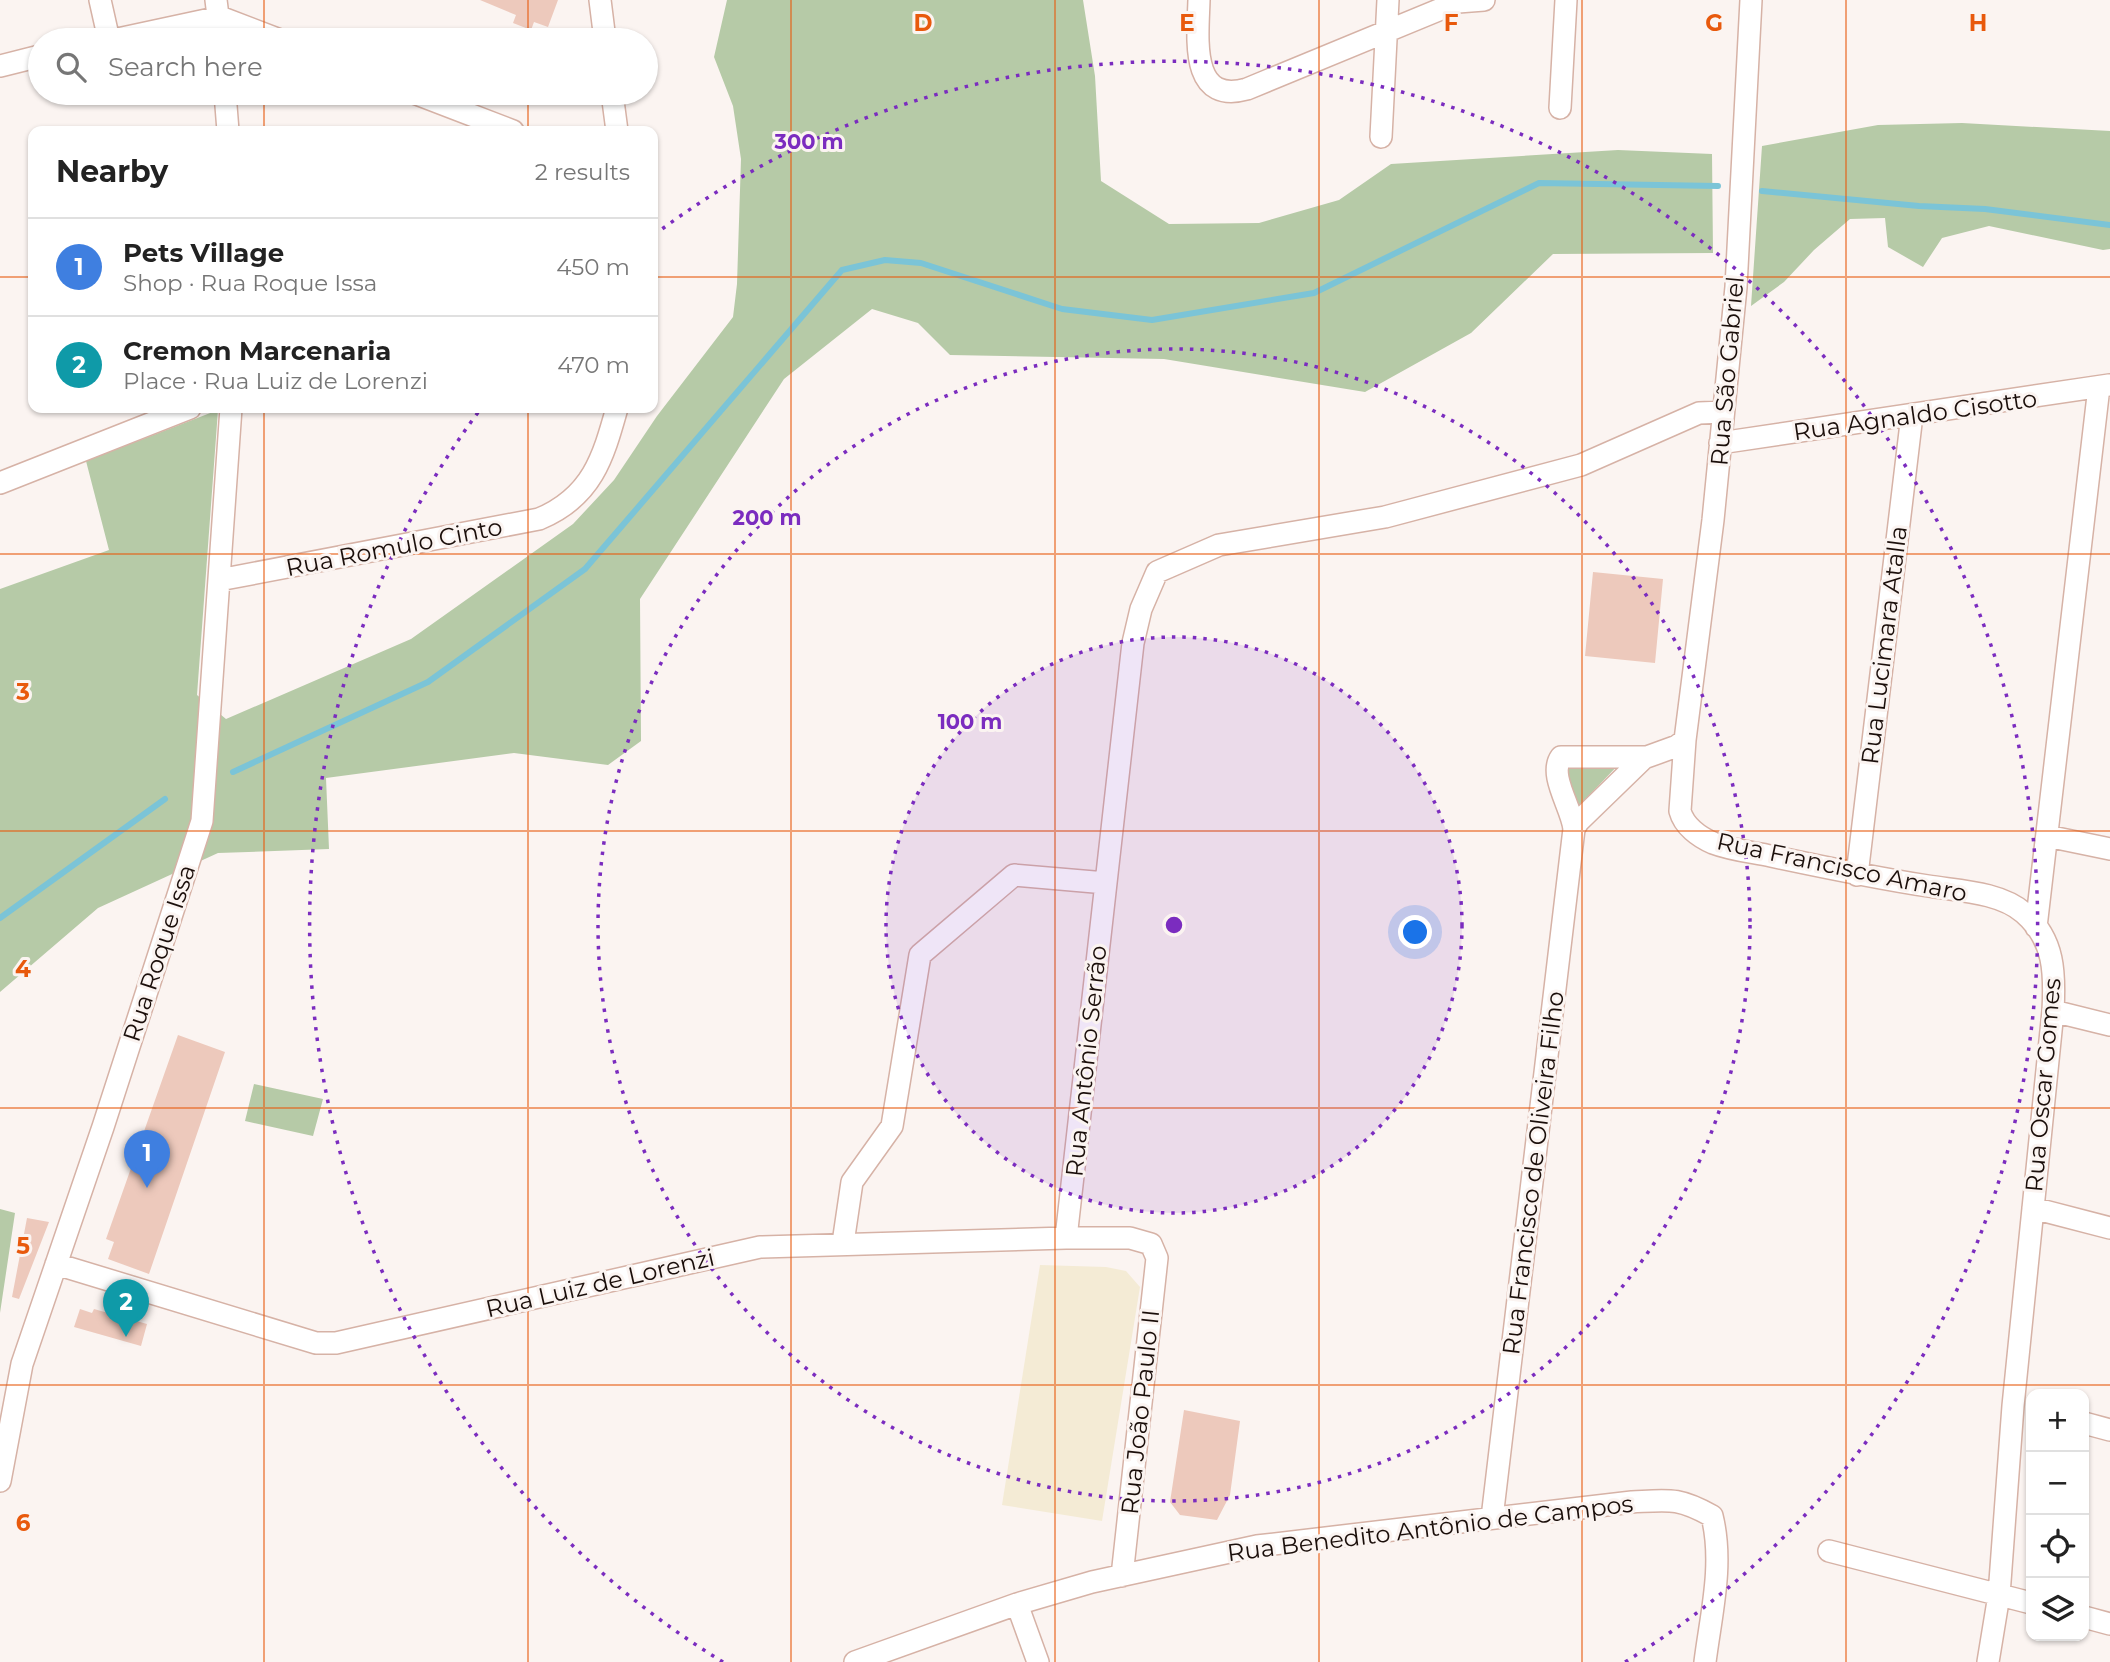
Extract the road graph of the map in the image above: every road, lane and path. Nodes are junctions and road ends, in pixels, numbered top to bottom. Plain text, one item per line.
1 (100, 0) edge
2 (600, 0) edge
3 (1199, 0) edge
4 (1388, 0) edge
5 (1484, 0) edge
6 (1566, 0) edge
7 (1751, 0) edge
8 (218, 8) edge
9 (108, 28) edge
10 (151, 28) edge
11 (220, 28) edge
12 (257, 28) edge
13 (604, 28) edge
14 (1386, 31) junction
15 (28, 59) edge
16 (0, 65) edge
17 (226, 105) edge
18 (445, 105) edge
19 (614, 105) edge
20 (1560, 108) dead end
21 (228, 126) edge
22 (500, 126) edge
23 (616, 126) edge
24 (1381, 137) dead end
25 (2104, 386) edge
26 (1723, 412) junction
27 (177, 413) edge
28 (230, 413) edge
29 (615, 413) edge
30 (1912, 415) junction
31 (1720, 443) junction
32 (0, 483) edge
33 (219, 580) junction
34 (1685, 740) junction
35 (1646, 757) junction
36 (1574, 829) junction
37 (2047, 836) junction
38 (2110, 849) edge
39 (1857, 875) junction
40 (1106, 883) junction
41 (2036, 927) junction
42 (2053, 1011) junction
43 (2110, 1026) edge
44 (2033, 1208) junction
45 (2110, 1228) edge
46 (1066, 1238) junction
47 (843, 1243) junction
48 (1154, 1249) joint
49 (56, 1264) junction
50 (2022, 1408) edge
51 (2089, 1424) edge
52 (2110, 1430) edge
53 (0, 1481) edge
54 (1492, 1518) junction
55 (1829, 1551) dead end
56 (1122, 1576) junction
57 (1999, 1595) junction
58 (2026, 1602) edge
59 (1017, 1604) junction
60 (2089, 1618) edge
61 (2110, 1623) edge
62 (855, 1662) edge
63 (1038, 1662) edge
64 (1705, 1662) edge
65 (1988, 1662) edge

1 - 9 street
2 - 13 street
3 - 14 street
4 - 14 street
5 - 14 street
6 - 20 street
7 - 26 street, Rua São Gabriel
8 - 10 street
8 - 11 street
8 - 12 street
14 - 24 street
15 - 16 street
17 - 21 street
18 - 22 street
19 - 23 street
25 - 30 street, Rua Agnaldo Cisotto
25 - 37 street
26 - 31 street, Rua São Gabriel
26 - 40 street, Rua Antônio Serrão
27 - 32 street
28 - 33 street, Rua Roque Issa
29 - 33 street, Rua Romulo Cinto
30 - 31 street, Rua Agnaldo Cisotto
30 - 39 street, Rua Lucimara Atalla
31 - 34 street, Rua São Gabriel
33 - 49 street, Rua Roque Issa
34 - 35 street, Rua Francisco de Oliveira Filho
34 - 39 street, Rua Francisco Amaro
35 - 36 street, Rua Francisco de Oliveira Filho
35 - 36 street, Rua Francisco de Oliveira Filho
36 - 54 street, Rua Francisco de Oliveira Filho
37 - 38 street
37 - 41 street
39 - 41 street, Rua Francisco Amaro
40 - 46 street, Rua Antônio Serrão
40 - 47 street
41 - 42 street, Rua Oscar Gomes
42 - 43 street
42 - 44 street, Rua Oscar Gomes
44 - 45 street
44 - 50 street, Rua Oscar Gomes
46 - 47 street, Rua Luiz de Lorenzi
46 - 48 street, Rua Luiz de Lorenzi
47 - 49 street, Rua Luiz de Lorenzi
48 - 56 street, Rua João Paulo II
49 - 53 street, Rua Roque Issa
50 - 57 street, Rua Oscar Gomes
51 - 52 street
54 - 56 street, Rua Benedito Antônio de Campos
54 - 64 street, Rua Benedito Antônio de Campos
55 - 57 street
56 - 59 street, Rua Benedito Antônio de Campos
57 - 58 street
57 - 65 street, Rua Oscar Gomes
59 - 62 street, Rua Benedito Antônio de Campos
59 - 63 street
60 - 61 street

